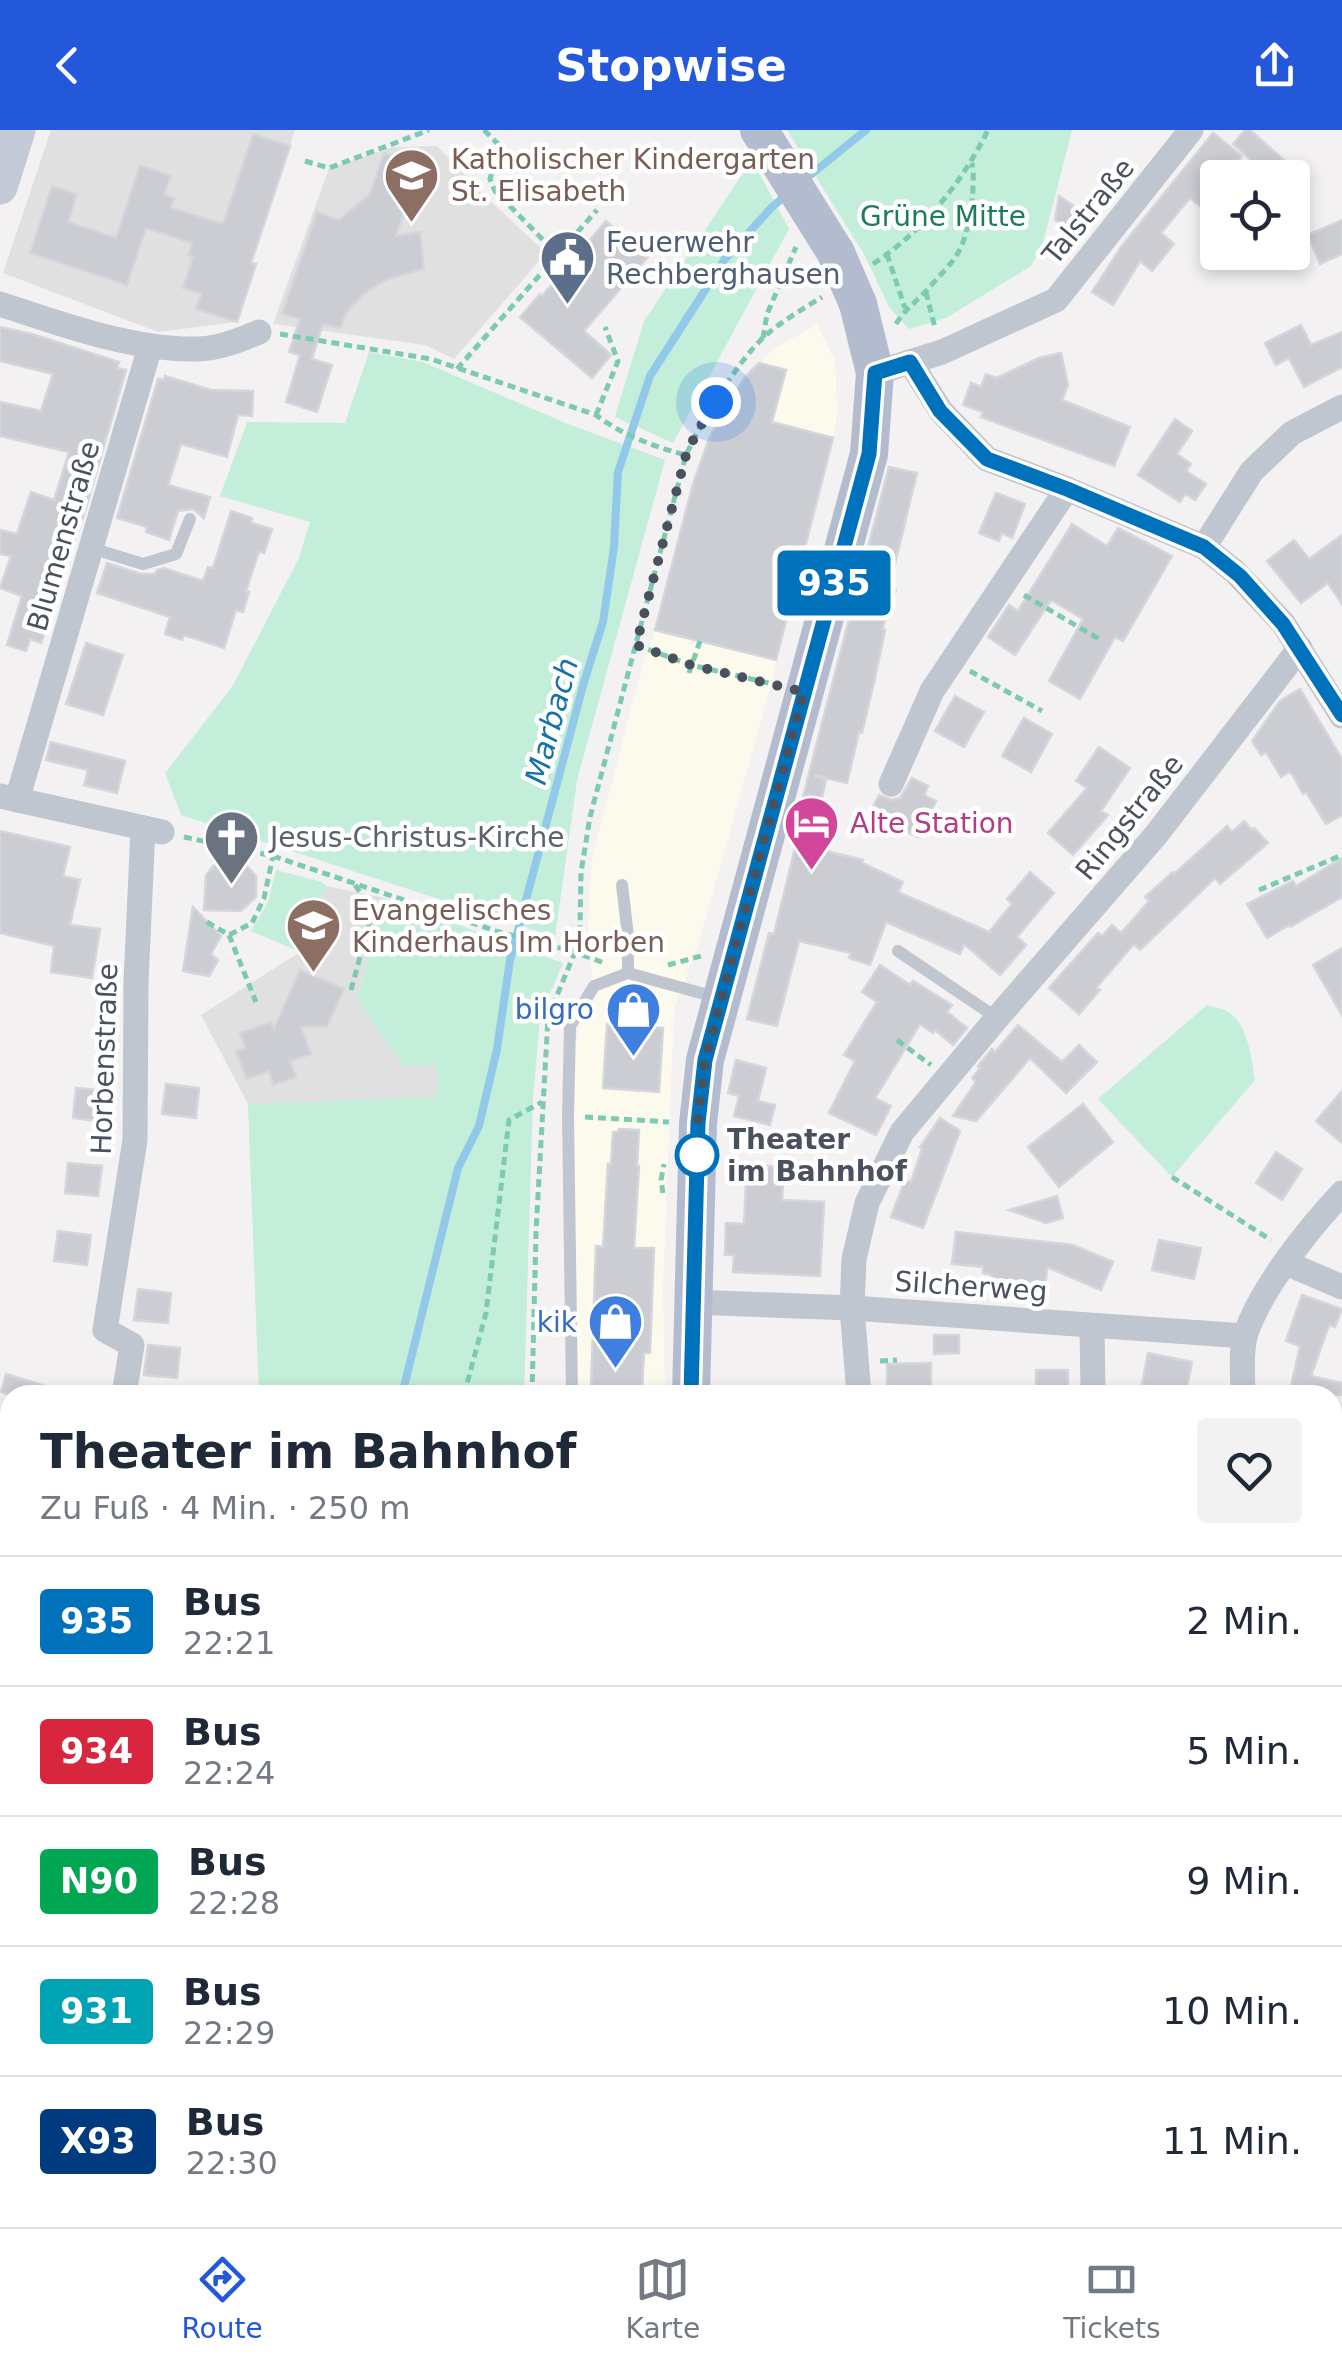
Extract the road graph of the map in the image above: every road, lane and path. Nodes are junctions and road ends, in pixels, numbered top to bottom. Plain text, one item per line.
1 (18, 130) edge
2 (429, 130) edge
3 (484, 130) edge
4 (988, 130) edge
5 (1191, 130) edge
6 (765, 140) edge
7 (305, 161) dead end
8 (0, 188) edge
9 (597, 210) dead end
10 (823, 233) junction
11 (887, 254) dead end
12 (558, 255) junction
13 (926, 292) junction
14 (0, 304) edge
15 (906, 309) junction
16 (605, 327) dead end
17 (259, 332) joint
18 (150, 347) junction
19 (942, 352) junction
20 (893, 368) junction
21 (457, 369) junction
22 (1342, 407) edge
23 (596, 415) junction
24 (686, 455) junction
25 (1067, 489) junction
26 (190, 518) dead end
27 (1204, 547) junction
28 (91, 548) junction
29 (1004, 583) junction
30 (1099, 639) dead end
31 (700, 642) dead end
32 (636, 645) junction
33 (1300, 648) junction
34 (952, 661) junction
35 (691, 665) junction
36 (689, 673) dead end
37 (804, 692) junction
38 (1341, 710) edge
39 (1042, 711) dead end
40 (890, 784) dead end
41 (8, 798) edge
42 (153, 830) junction
43 (1342, 855) edge
44 (273, 856) junction
45 (354, 883) junction
46 (622, 886) dead end
47 (1259, 890) dead end
48 (208, 922) dead end
49 (229, 936) junction
50 (898, 950) dead end
51 (575, 952) junction
52 (628, 972) junction
53 (351, 990) dead end
54 (721, 998) junction
55 (256, 1002) dead end
56 (997, 1018) junction
57 (898, 1040) dead end
58 (948, 1076) junction
59 (542, 1102) junction
60 (568, 1116) junction
61 (672, 1122) dead end
62 (1172, 1178) dead end
63 (1342, 1193) edge
64 (1289, 1259) junction
65 (1342, 1286) edge
66 (692, 1302) junction
67 (852, 1308) junction
68 (1092, 1326) junction
69 (1245, 1336) junction
70 (126, 1385) edge
71 (467, 1385) edge
72 (532, 1385) edge
73 (572, 1385) edge
74 (691, 1385) edge
75 (858, 1385) edge
76 (1093, 1385) edge
77 (1243, 1385) edge

1 - 8 street
2 - 7 path
3 - 12 path
4 - 13 path
5 - 19 street, Talstraße
6 - 10 main road
9 - 12 path
10 - 20 main road, bridge
10 - 24 path
11 - 15 path
12 - 21 path
13 - 15 path
13 - 19 path
14 - 18 street
15 - 20 path
16 - 23 path
17 - 18 street
17 - 21 path
18 - 28 street, Blumenstraße
19 - 20 street, Talstraße
20 - 25 street
20 - 37 main road
21 - 23 path
22 - 27 street
23 - 24 path
24 - 32 path
25 - 27 street
25 - 29 street
26 - 28 lane
27 - 33 street
28 - 41 street, Blumenstraße
29 - 30 path
29 - 34 street
31 - 35 path
32 - 35 path
32 - 51 path
33 - 38 street
33 - 56 street, Ringstraße
34 - 39 path
34 - 40 street
35 - 36 path
35 - 37 path
37 - 54 main road
41 - 42 street
42 - 44 path
42 - 70 street, Horbenstraße
43 - 47 path
44 - 45 path
44 - 49 path
45 - 51 path
45 - 53 path
46 - 52 lane
48 - 49 path
49 - 55 path
50 - 56 lane
51 - 59 path
52 - 54 lane
52 - 60 lane
54 - 66 main road
56 - 58 street, Ringstraße
57 - 58 path
58 - 67 street, Ringstraße
59 - 71 path
59 - 72 path
60 - 61 path
60 - 73 lane
62 - 64 path
63 - 64 street
64 - 65 street
64 - 69 street
66 - 67 street, Silcherweg
66 - 74 main road
67 - 68 street, Silcherweg
67 - 75 street, Ringstraße
68 - 69 street, Silcherweg
68 - 76 street
69 - 77 street

